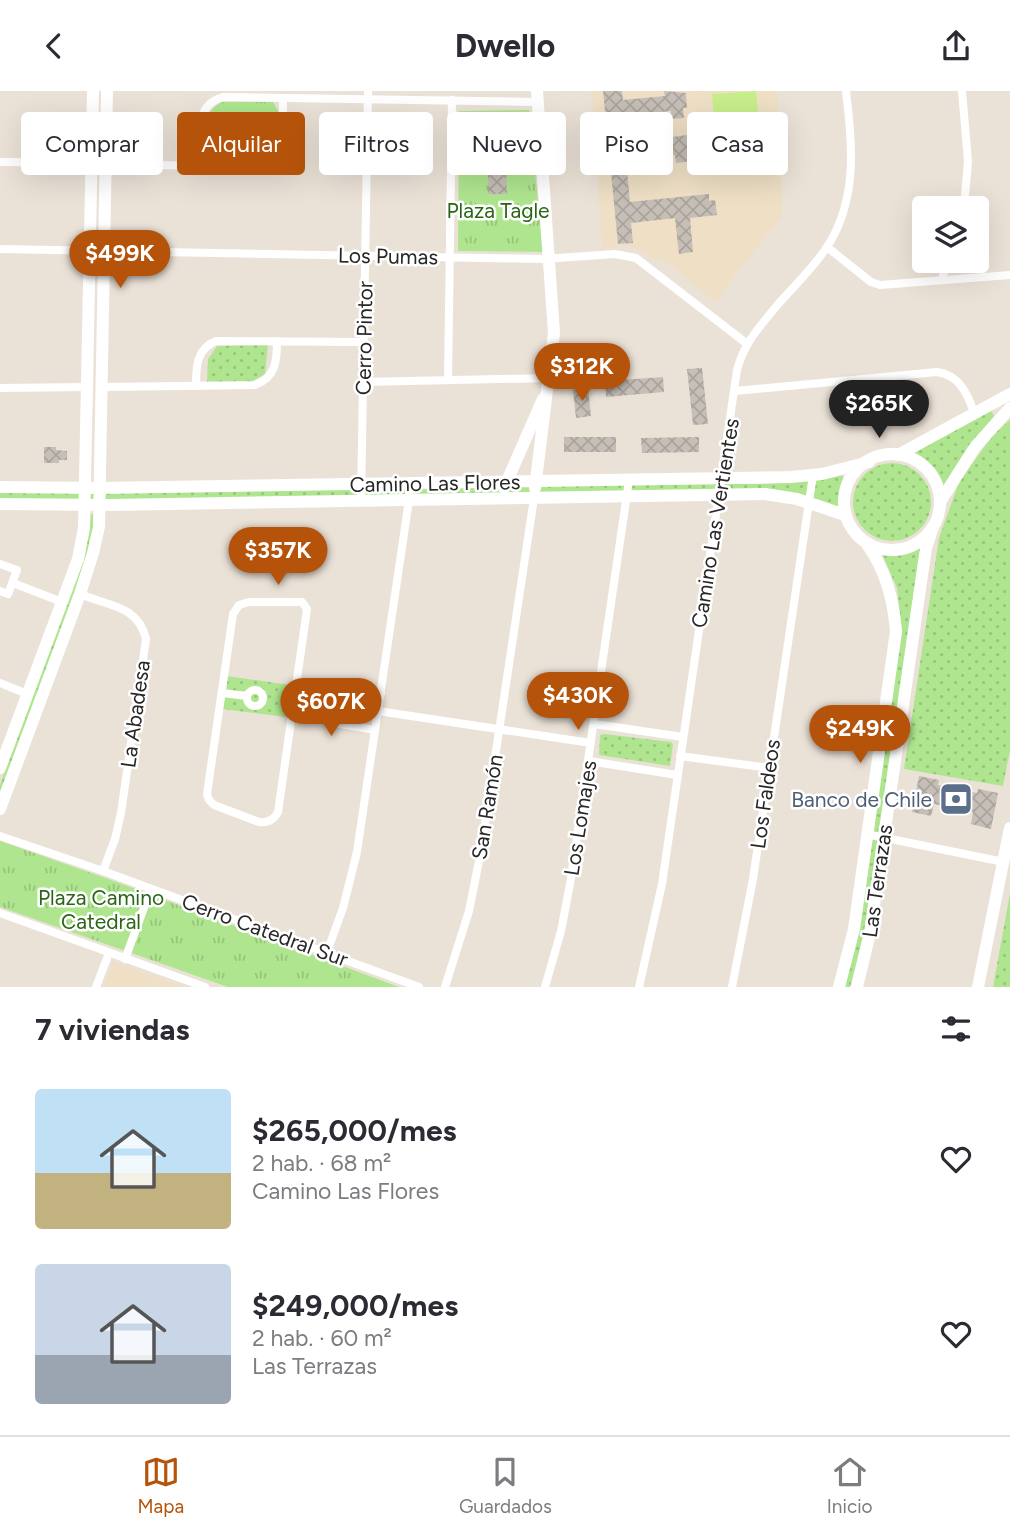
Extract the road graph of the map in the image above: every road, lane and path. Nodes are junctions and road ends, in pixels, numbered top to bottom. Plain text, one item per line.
1 (93, 91) edge
2 (107, 91) edge
3 (846, 91) edge
4 (962, 91) edge
5 (368, 95) edge
6 (538, 97) edge
7 (283, 98) junction
8 (452, 100) junction
9 (93, 112) edge
10 (107, 112) edge
11 (202, 112) edge
12 (282, 112) edge
13 (2, 160) edge
14 (21, 161) edge
15 (92, 175) edge
16 (106, 175) edge
17 (965, 196) edge
18 (827, 247) junction
19 (0, 249) edge
20 (90, 251) junction
21 (104, 251) junction
22 (365, 255) junction
23 (450, 257) junction
24 (549, 259) junction
25 (944, 273) edge
26 (1010, 275) edge
27 (942, 280) junction
28 (277, 341) junction
29 (364, 342) junction
30 (747, 343) junction
31 (448, 380) junction
32 (363, 381) junction
33 (550, 382) junction
34 (196, 386) junction
35 (88, 387) junction
36 (102, 387) junction
37 (0, 388) edge
38 (735, 391) junction
39 (1010, 394) edge
40 (1010, 408) edge
41 (974, 412) junction
42 (898, 455) junction
43 (869, 461) junction
44 (813, 475) junction
45 (720, 478) junction
46 (629, 480) junction
47 (536, 481) junction
48 (506, 482) junction
49 (409, 483) junction
50 (361, 484) junction
51 (0, 487) edge
52 (86, 488) junction
53 (100, 488) junction
54 (719, 495) junction
55 (628, 496) junction
56 (534, 498) junction
57 (500, 499) junction
58 (409, 500) junction
59 (361, 501) junction
60 (808, 502) junction
61 (940, 502) junction
62 (0, 504) edge
63 (86, 505) junction
64 (100, 505) junction
65 (845, 515) junction
66 (933, 527) junction
67 (867, 544) junction
68 (0, 564) edge
69 (13, 583) junction
70 (0, 591) edge
71 (80, 594) junction
72 (62, 602) junction
73 (0, 683) edge
74 (222, 693) junction
75 (381, 693) junction
76 (27, 694) junction
77 (887, 695) junction
78 (247, 696) dead end
79 (904, 697) junction
80 (293, 700) junction
81 (318, 703) junction
82 (378, 711) junction
83 (594, 724) junction
84 (499, 729) junction
85 (375, 730) junction
86 (683, 737) junction
87 (591, 743) junction
88 (680, 756) junction
89 (589, 761) junction
90 (0, 768) edge
91 (769, 768) junction
92 (677, 775) junction
93 (0, 809) edge
94 (1010, 828) edge
95 (866, 834) junction
96 (0, 836) edge
97 (884, 838) junction
98 (1004, 862) junction
99 (103, 871) junction
100 (151, 888) junction
101 (0, 913) edge
102 (327, 952) junction
103 (109, 953) junction
104 (125, 959) junction
105 (96, 987) edge
106 (205, 987) edge
107 (419, 987) edge
108 (445, 987) edge
109 (545, 987) edge
110 (639, 987) edge
111 (732, 987) edge
112 (840, 987) edge
113 (857, 987) edge
114 (978, 987) edge

1 - 9 street
2 - 10 street
3 - 18 street, Camino Las Vertientes
4 - 17 street
5 - 7 street
5 - 8 street
5 - 22 street, Cerro Pintor
6 - 8 street
6 - 24 street
7 - 11 street
7 - 12 street
8 - 23 street
13 - 14 street
15 - 20 street
16 - 21 street
18 - 27 street
18 - 30 street, Camino Las Vertientes
19 - 20 street, Los Pumas
20 - 21 street, Los Pumas
20 - 35 street
21 - 22 street, Los Pumas
21 - 36 street
22 - 23 street, Los Pumas
22 - 29 street, Cerro Pintor
23 - 24 street, Los Pumas
23 - 31 street
24 - 30 street, Los Pumas
24 - 33 street
25 - 27 street
26 - 27 street
28 - 29 street
28 - 34 street
28 - 34 street
29 - 32 street, Cerro Pintor
30 - 38 street, Camino Las Vertientes
31 - 32 street
31 - 33 street
32 - 50 street, Cerro Pintor
33 - 47 street
33 - 48 street
34 - 36 street
35 - 37 street
35 - 52 street
36 - 53 street
38 - 41 street
38 - 45 street, Camino Las Vertientes
39 - 41 street
40 - 61 street
41 - 42 street
42 - 43 street
42 - 61 street
43 - 44 street, Camino Las Flores
43 - 65 street
44 - 45 street, Camino Las Flores
44 - 60 street, Los Faldeos
45 - 46 street, Camino Las Flores
45 - 54 street, Camino Las Vertientes
46 - 47 street, Camino Las Flores
46 - 55 street, Los Lomajes
47 - 48 street, Camino Las Flores
47 - 56 street
48 - 49 street, Camino Las Flores
48 - 57 street
49 - 50 street, Camino Las Flores
49 - 58 street
50 - 53 street, Camino Las Flores
50 - 59 street, Cerro Pintor
51 - 52 street, Camino Las Flores
52 - 53 street, Camino Las Flores
52 - 63 street
53 - 64 street
54 - 55 street, Camino Las Flores
54 - 60 street, Camino Las Flores
54 - 86 street, Camino Las Vertientes
55 - 56 street, Camino Las Flores
55 - 83 street, Los Lomajes
56 - 57 street, Camino Las Flores
56 - 84 street, San Ramón
57 - 58 street, Camino Las Flores
58 - 59 street, Camino Las Flores
58 - 75 street
59 - 64 street, Camino Las Flores
60 - 65 street, Camino Las Flores
60 - 91 street, Los Faldeos
61 - 66 street
62 - 63 street, Camino Las Flores
63 - 64 street, Camino Las Flores
63 - 72 street
64 - 71 street
65 - 67 street
66 - 67 street
66 - 79 street, Las Terrazas
67 - 77 street, Las Terrazas
68 - 69 street
69 - 70 street
69 - 72 street
71 - 93 street
71 - 99 street, La Abadesa
72 - 76 street
73 - 76 street
74 - 78 street
74 - 80 street
74 - 80 street
75 - 81 street
75 - 82 street
76 - 90 street
77 - 79 street
77 - 95 street, Las Terrazas
79 - 97 street, Las Terrazas
80 - 81 street
81 - 85 street
82 - 84 street
82 - 85 street
83 - 86 street
83 - 87 street, Los Lomajes
84 - 87 street
84 - 108 street, San Ramón
85 - 102 street
86 - 88 street, Camino Las Vertientes
87 - 89 street, Los Lomajes
88 - 91 street
88 - 92 street, Camino Las Vertientes
89 - 92 street
89 - 109 street, Los Lomajes
91 - 111 street, Los Faldeos
92 - 110 street, Camino Las Vertientes
94 - 98 street
95 - 97 street
95 - 112 street, Las Terrazas
96 - 99 street, Cerro Catedral Sur
97 - 98 street
97 - 113 street, Las Terrazas
98 - 114 street
99 - 100 street, Cerro Catedral Sur
100 - 102 street, Cerro Catedral Sur
100 - 104 street
101 - 103 street
102 - 107 street, Cerro Catedral Sur
103 - 104 street
103 - 105 street
104 - 106 street

